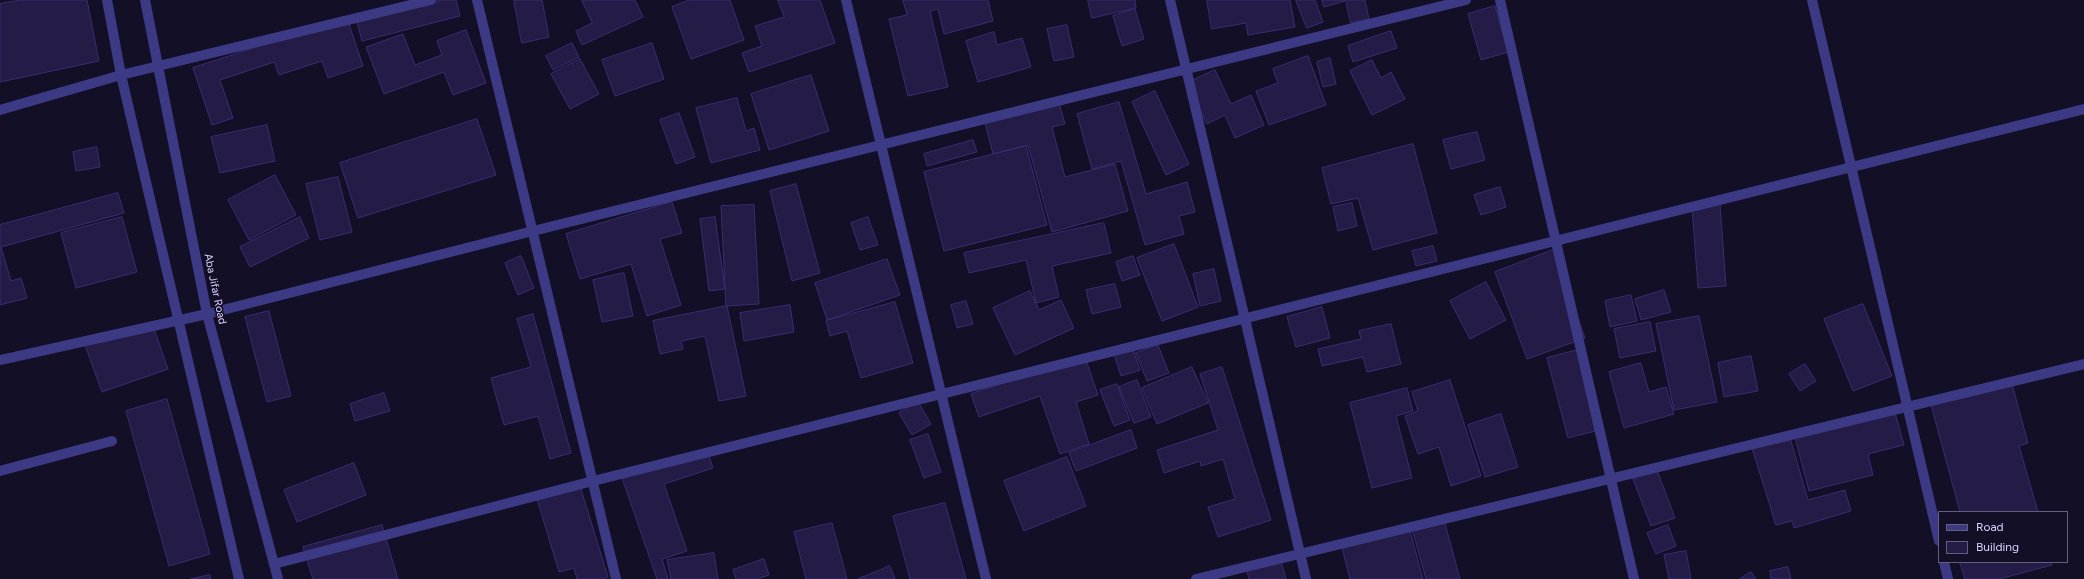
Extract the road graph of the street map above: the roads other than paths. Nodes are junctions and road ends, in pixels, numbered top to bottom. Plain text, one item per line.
1 (107, 0) edge
2 (145, 0) edge
3 (431, 0) edge
4 (477, 0) edge
5 (846, 0) edge
6 (1170, 0) edge
7 (1466, 0) edge
8 (1500, 0) edge
9 (1812, 0) edge
10 (157, 67) junction
11 (1186, 69) junction
12 (121, 75) junction
13 (2084, 109) edge
14 (0, 110) edge
15 (881, 145) junction
16 (1851, 167) junction
17 (533, 231) junction
18 (1556, 241) junction
19 (207, 314) junction
20 (1244, 318) junction
21 (177, 321) junction
22 (0, 360) edge
23 (2084, 364) edge
24 (941, 394) junction
25 (1907, 407) junction
26 (112, 441) dead end
27 (0, 471) edge
28 (1611, 479) junction
29 (593, 481) junction
30 (1938, 537) edge
31 (1300, 554) junction
32 (1944, 563) edge
33 (274, 564) junction
34 (239, 579) edge
35 (278, 579) edge
36 (616, 579) edge
37 (986, 579) edge
38 (1196, 579) edge
39 (1306, 579) edge
40 (1634, 579) edge
41 (1948, 579) edge

1 - 12 street
2 - 10 street, Aba Jifar Road
3 - 10 street
4 - 17 street
5 - 15 street
6 - 11 street
7 - 11 street
8 - 18 street
9 - 16 street
10 - 12 street
10 - 19 street, Aba Jifar Road
11 - 15 street
11 - 20 street
12 - 14 street
12 - 21 street
13 - 16 street
15 - 17 street
15 - 24 street
16 - 18 street
16 - 25 street
17 - 19 street
17 - 29 street
18 - 20 street
18 - 28 street
19 - 21 street
19 - 33 street, Aba Jifar Road
20 - 24 street
20 - 31 street
21 - 22 street
21 - 34 street
23 - 25 street
24 - 29 street
24 - 37 street
25 - 28 street
25 - 30 street
26 - 27 street
28 - 31 street
28 - 40 street
29 - 33 street
29 - 36 street
31 - 38 street
31 - 39 street
32 - 41 street
33 - 35 street, Aba Jifar Road

